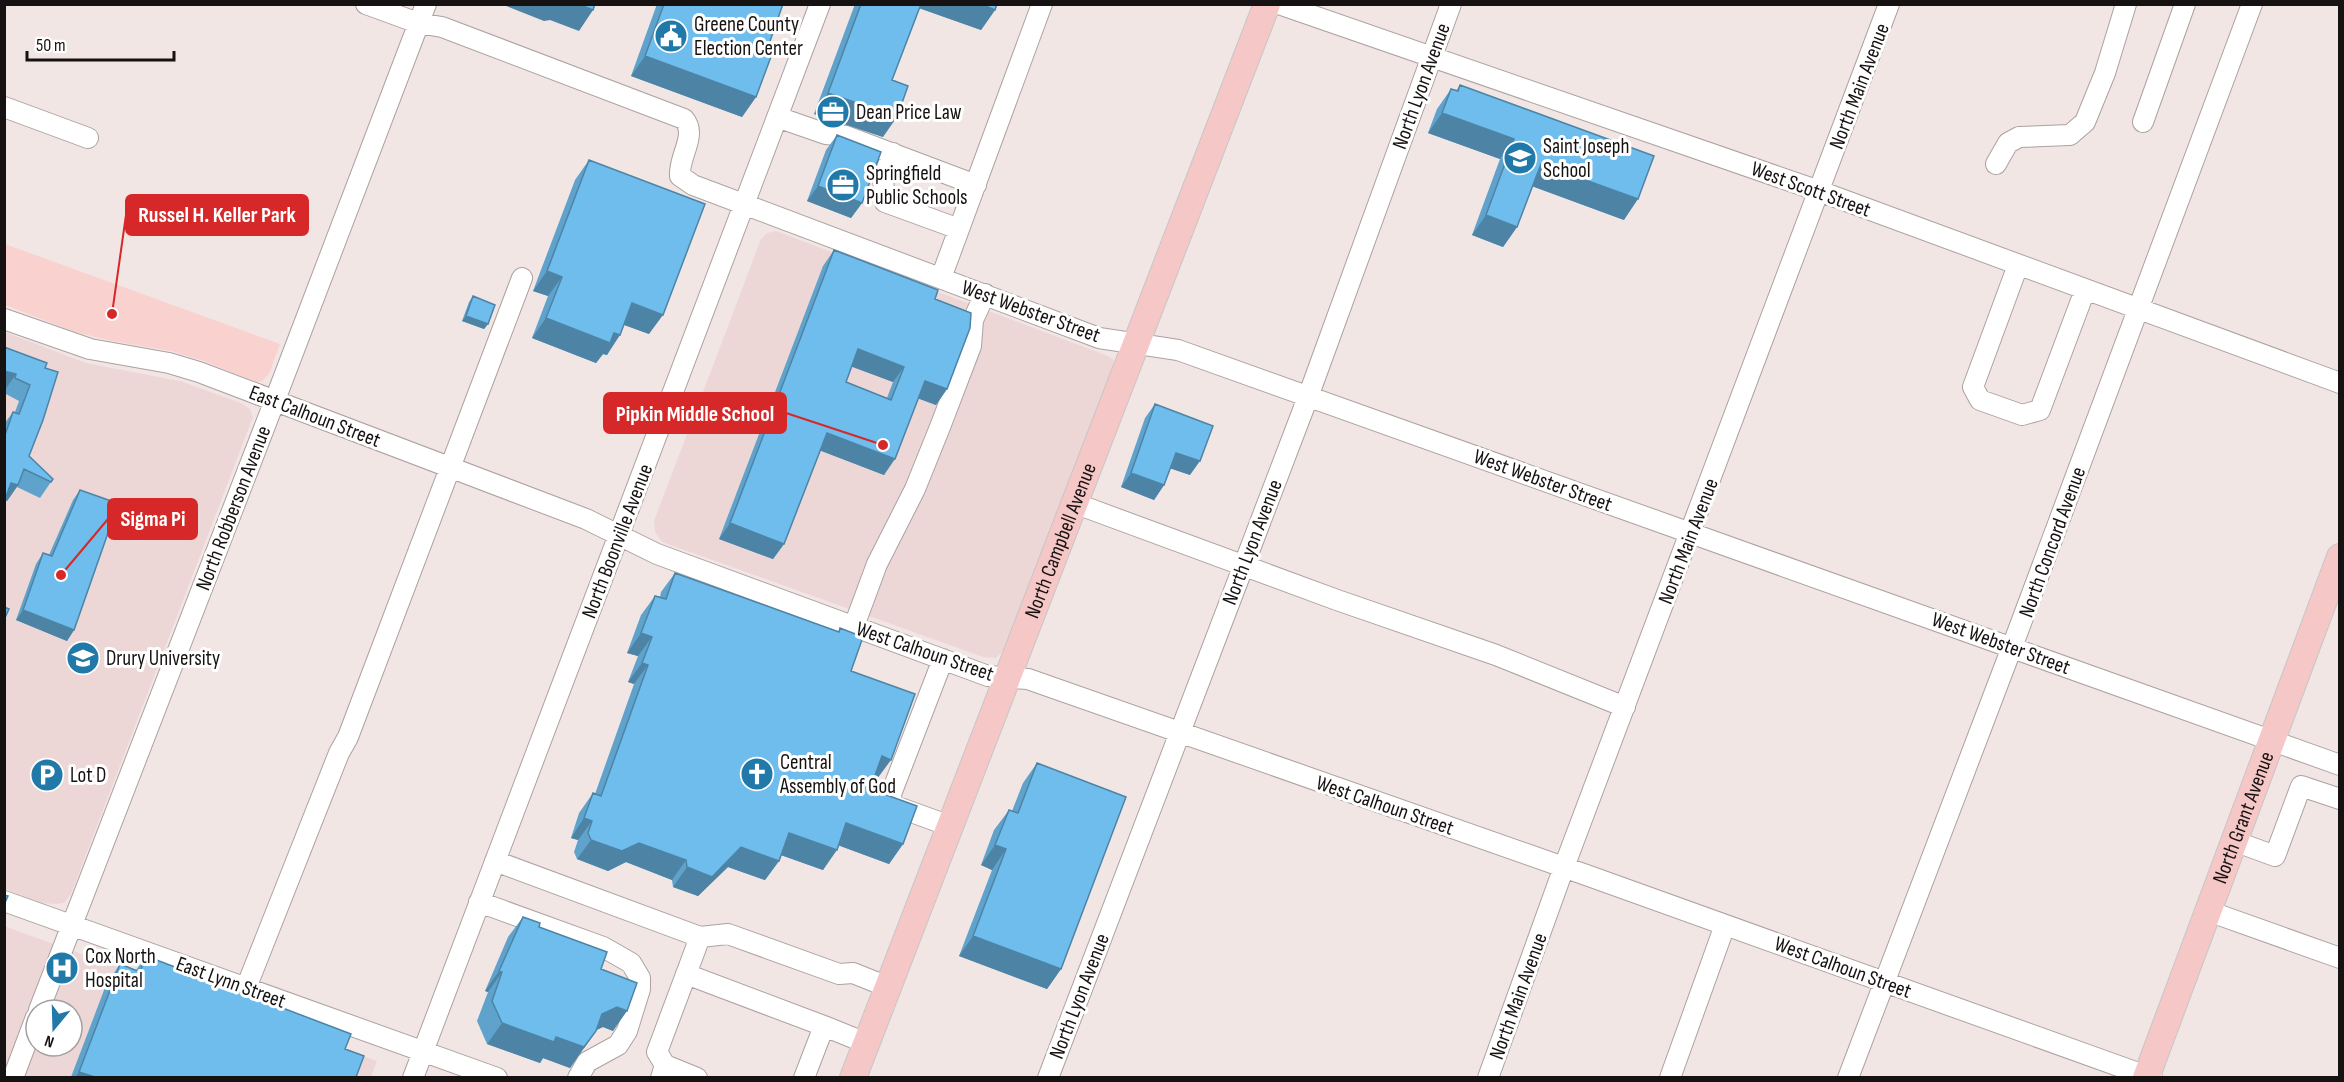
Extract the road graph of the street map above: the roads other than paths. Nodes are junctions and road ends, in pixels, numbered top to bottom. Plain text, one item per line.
1 (366, 4) edge
2 (426, 4) edge
3 (819, 4) edge
4 (1042, 4) edge
5 (1267, 4) edge
6 (1279, 4) edge
7 (1451, 4) edge
8 (1889, 4) edge
9 (2126, 4) edge
10 (2185, 4) edge
11 (2252, 4) edge
12 (418, 23) junction
13 (1431, 58) junction
14 (4, 107) edge
15 (777, 117) junction
16 (2143, 122) dead end
17 (87, 138) dead end
18 (893, 153) junction
19 (1996, 164) dead end
20 (976, 185) junction
21 (1819, 191) junction
22 (745, 204) junction
23 (959, 230) junction
24 (2018, 265) junction
25 (522, 278) dead end
26 (941, 278) junction
27 (2085, 290) junction
28 (985, 294) junction
29 (2138, 309) junction
30 (4, 319) edge
31 (1136, 344) junction
32 (2340, 383) edge
33 (1308, 397) junction
34 (275, 400) junction
35 (451, 467) junction
36 (1074, 503) junction
37 (1691, 533) junction
38 (619, 535) junction
39 (2340, 557) edge
40 (1243, 564) junction
41 (854, 626) junction
42 (2012, 648) junction
43 (943, 659) junction
44 (1007, 678) junction
45 (1625, 706) junction
46 (1178, 732) junction
47 (2272, 740) junction
48 (2340, 765) edge
49 (2340, 799) edge
50 (950, 826) junction
51 (2234, 841) junction
52 (495, 861) junction
53 (1564, 867) junction
54 (4, 901) edge
55 (479, 902) junction
56 (2208, 910) junction
57 (71, 925) junction
58 (1725, 925) junction
59 (700, 937) junction
60 (2340, 958) edge
61 (686, 974) junction
62 (1885, 982) junction
63 (888, 987) junction
64 (246, 988) junction
65 (44, 998) edge
66 (824, 1026) junction
67 (867, 1043) junction
68 (24, 1044) edge
69 (423, 1051) junction
70 (663, 1071) edge
71 (11, 1074) edge
72 (413, 1077) edge
73 (497, 1077) edge
74 (578, 1077) edge
75 (697, 1077) edge
76 (804, 1077) edge
77 (853, 1077) edge
78 (1048, 1077) edge
79 (1488, 1077) edge
80 (1670, 1077) edge
81 (1848, 1077) edge
82 (2148, 1077) edge

1 - 12 street
2 - 12 street, North Robberson Avenue
3 - 15 street, North Boonville Avenue
4 - 20 street
5 - 31 main road, North Campbell Avenue
6 - 13 street, West Scott Street
7 - 13 street, North Lyon Avenue
8 - 21 street, North Main Avenue
9 - 19 street
10 - 16 street
11 - 29 street, North Concord Avenue
12 - 22 street, West Webster Street
12 - 34 street, North Robberson Avenue
13 - 21 street, West Scott Street
13 - 33 street, North Lyon Avenue
14 - 17 street
15 - 18 street
15 - 22 street, North Boonville Avenue
18 - 20 street
18 - 23 street
20 - 23 street
21 - 24 street, West Scott Street
21 - 37 street, North Main Avenue
22 - 26 street, West Webster Street
22 - 38 street, North Boonville Avenue
23 - 26 street
24 - 27 street, West Scott Street
24 - 27 street
25 - 35 street
26 - 28 street, West Webster Street
27 - 29 street, West Scott Street
28 - 31 street, West Webster Street
28 - 41 street
29 - 32 street, West Scott Street
29 - 42 street, North Concord Avenue
30 - 34 street, East Calhoun Street
31 - 33 street, West Webster Street
31 - 36 main road, North Campbell Avenue
33 - 37 street, West Webster Street
33 - 40 street, North Lyon Avenue
34 - 35 street, East Calhoun Street
34 - 57 street, North Robberson Avenue
35 - 38 street, East Calhoun Street
35 - 64 street
36 - 40 street
36 - 44 main road, North Campbell Avenue
37 - 42 street, West Webster Street
37 - 45 street, North Main Avenue
38 - 41 street, West Calhoun Street
38 - 52 street, North Boonville Avenue
39 - 47 main road, North Grant Avenue
40 - 45 street
40 - 46 street, North Lyon Avenue
41 - 43 street, West Calhoun Street
42 - 47 street, West Webster Street
42 - 62 street, North Concord Avenue
43 - 44 street, West Calhoun Street
43 - 50 street
44 - 46 street, West Calhoun Street
44 - 50 main road, North Campbell Avenue
45 - 53 street, North Main Avenue
46 - 53 street, West Calhoun Street
46 - 78 street, North Lyon Avenue
47 - 48 street, West Webster Street
47 - 51 main road, North Grant Avenue
49 - 51 street
50 - 63 main road, North Campbell Avenue
51 - 56 main road, North Grant Avenue
52 - 55 street, North Boonville Avenue
52 - 59 street
53 - 58 street, West Calhoun Street
53 - 79 street, North Main Avenue
54 - 57 street, East Lynn Street
55 - 69 street, North Boonville Avenue
55 - 74 street
56 - 60 street
56 - 82 main road, North Grant Avenue
57 - 64 street, East Lynn Street
57 - 65 street, North Robberson Avenue
58 - 62 street, West Calhoun Street
58 - 80 street
59 - 61 street
59 - 63 street
61 - 66 street
61 - 70 street
62 - 81 street, North Concord Avenue
62 - 82 street, West Calhoun Street
63 - 67 main road, North Campbell Avenue
64 - 69 street, East Lynn Street
66 - 67 street
66 - 76 street
67 - 77 main road, North Campbell Avenue
68 - 71 street
69 - 72 street, North Boonville Avenue
69 - 73 street, East Lynn Street
70 - 75 street

